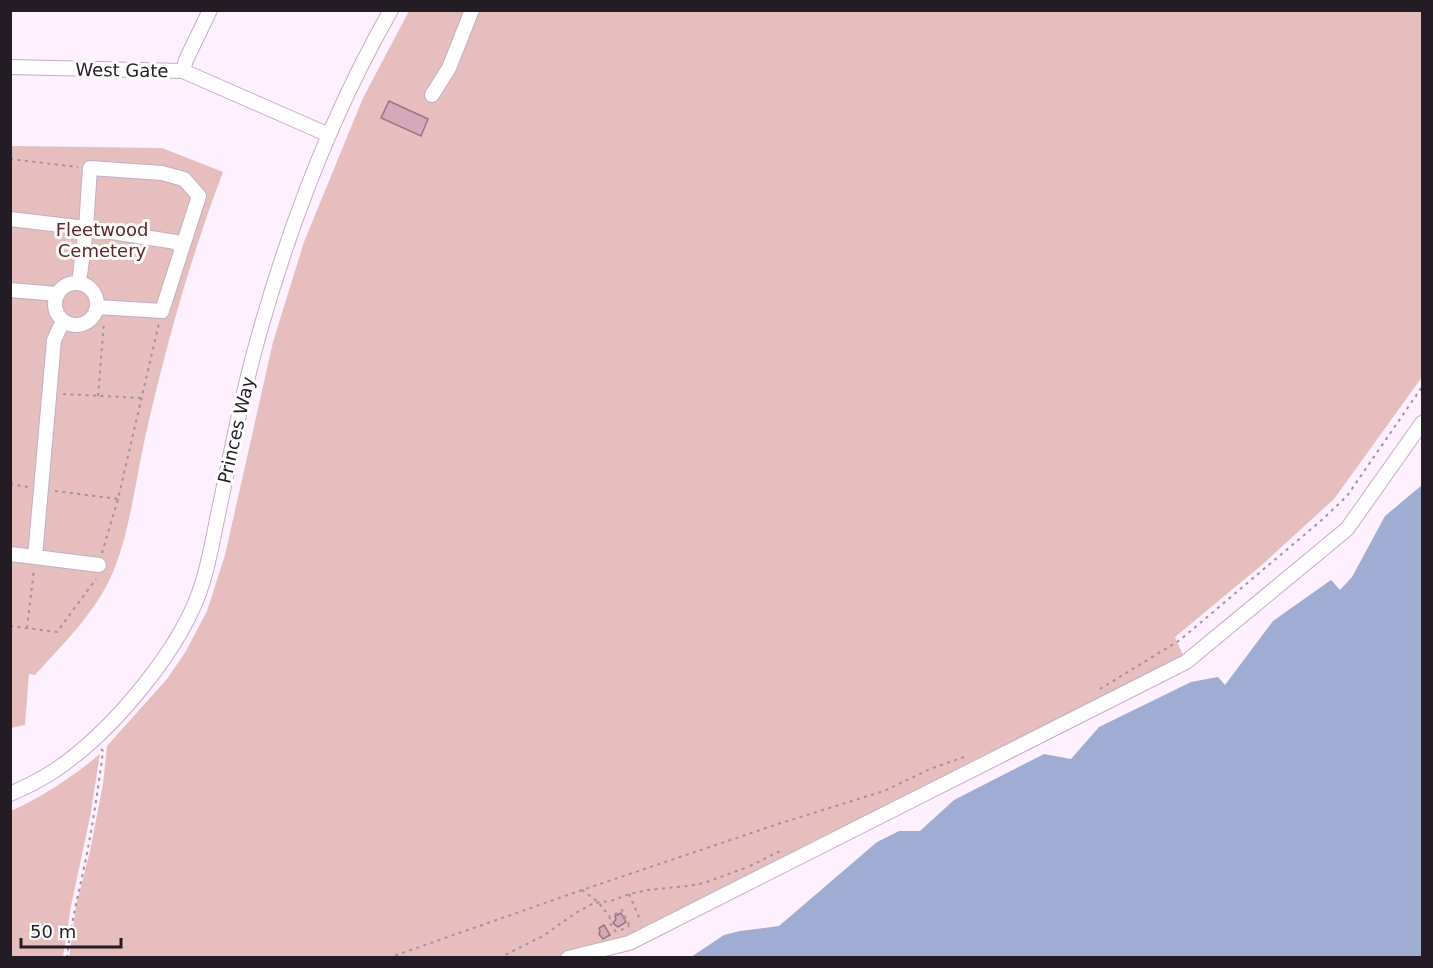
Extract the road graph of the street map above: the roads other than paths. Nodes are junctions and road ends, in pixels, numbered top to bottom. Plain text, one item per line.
1 (210, 10) edge
2 (391, 10) edge
3 (472, 10) edge
4 (10, 67) edge
5 (183, 72) junction
6 (432, 95) dead end
7 (329, 135) junction
8 (10, 219) edge
9 (86, 228) junction
10 (182, 249) junction
11 (79, 283) junction
12 (10, 290) edge
13 (58, 294) junction
14 (101, 307) junction
15 (63, 321) junction
16 (1422, 423) edge
17 (10, 554) edge
18 (35, 557) junction
19 (99, 565) road end
20 (10, 794) edge
21 (568, 957) edge

1 - 5 street
2 - 7 street, Princes Way
3 - 6 street
4 - 5 street, West Gate
5 - 7 street, West Gate
7 - 20 street, Princes Way
8 - 9 street
9 - 10 street
9 - 10 street
9 - 11 street
10 - 14 street
11 - 13 street
11 - 14 street
12 - 13 street
13 - 15 street
14 - 15 street
15 - 18 street
16 - 21 street
17 - 18 street
18 - 19 street

